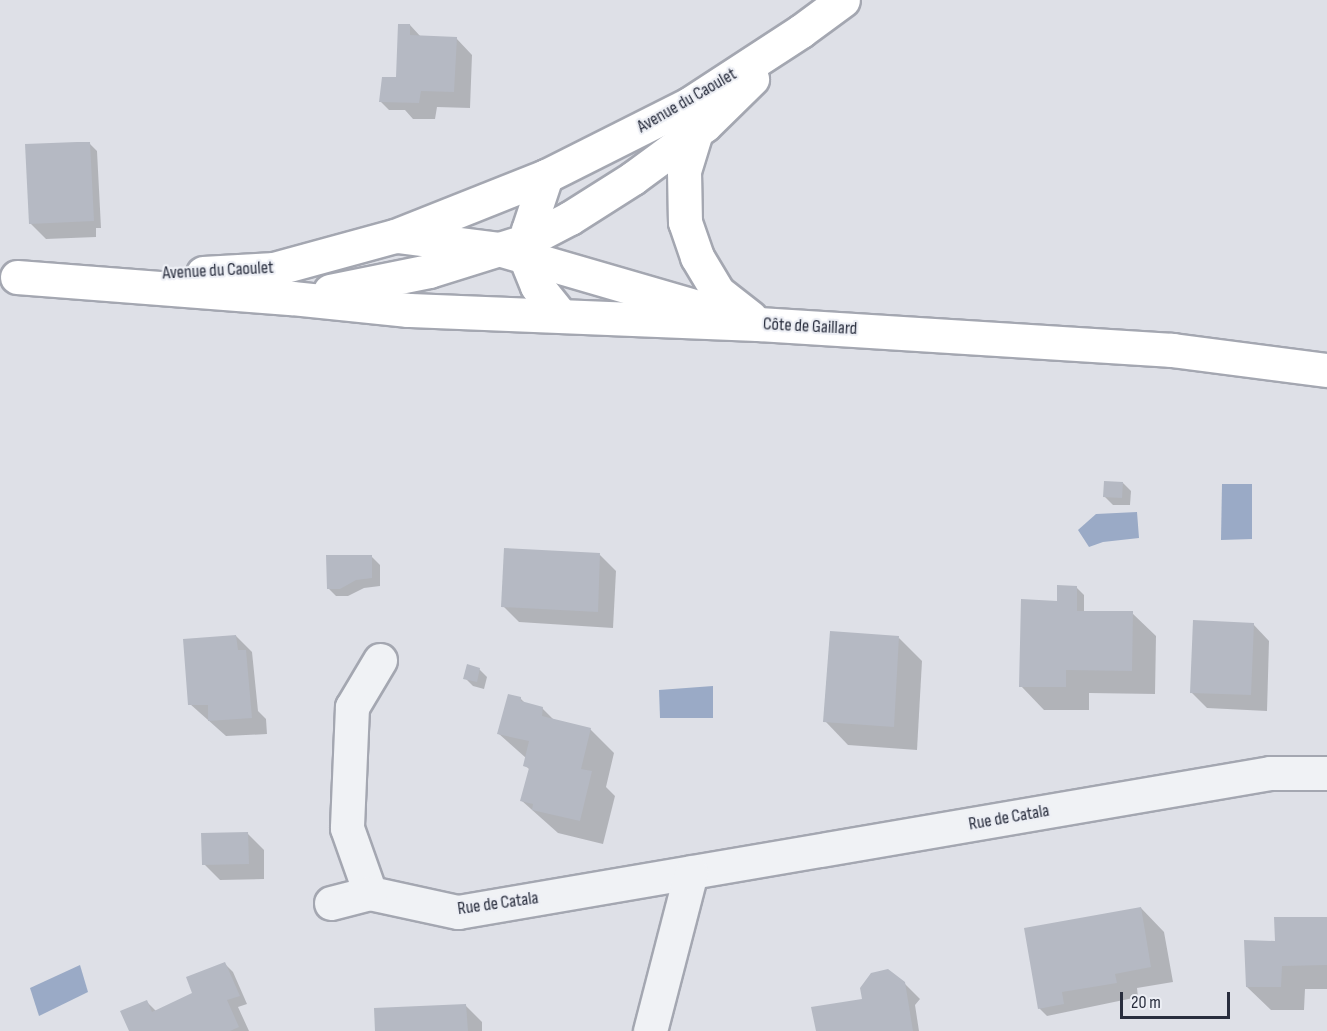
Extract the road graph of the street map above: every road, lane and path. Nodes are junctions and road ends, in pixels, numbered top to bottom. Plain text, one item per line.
1 (843, 0) edge
2 (801, 31) junction
3 (696, 132) junction
4 (546, 176) junction
5 (395, 236) junction
6 (517, 249) junction
7 (9, 276) edge
8 (292, 298) junction
9 (561, 316) junction
10 (759, 324) junction
11 (1327, 370) edge
12 (380, 660) dead end
13 (1327, 773) edge
14 (691, 872) junction
15 (370, 893) junction
16 (331, 903) dead end
17 (650, 1031) edge

1 - 2 street
2 - 3 street, Avenue du Caoulet
2 - 4 street, Avenue du Caoulet
3 - 6 street, Avenue du Caoulet
3 - 10 street
4 - 5 street, Avenue du Caoulet
4 - 6 street
5 - 6 street
5 - 7 street, Avenue du Caoulet
6 - 8 street, Avenue du Caoulet
6 - 9 street
6 - 10 street
7 - 8 street
8 - 9 street, Côte de Gaillard
9 - 10 street, Côte de Gaillard
10 - 11 street, Côte de Gaillard
12 - 15 street
13 - 14 street, Rue de Catala
14 - 15 street, Rue de Catala
14 - 17 street
15 - 16 street

